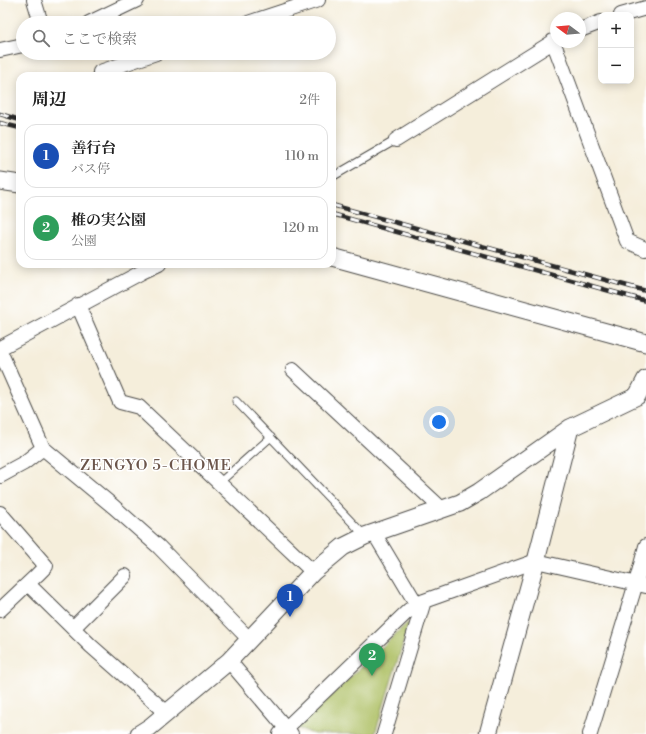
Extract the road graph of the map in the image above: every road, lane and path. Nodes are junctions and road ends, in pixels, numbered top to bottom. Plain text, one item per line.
1 (34, 0) edge
2 (137, 0) edge
3 (318, 0) edge
4 (646, 8) edge
5 (632, 12) edge
6 (39, 16) edge
7 (104, 16) edge
8 (269, 16) edge
9 (598, 23) edge
10 (586, 28) edge
11 (550, 44) edge
12 (16, 47) edge
13 (558, 48) edge
14 (0, 50) edge
15 (135, 60) edge
16 (100, 72) dead end
17 (396, 140) joint
18 (336, 175) edge
19 (0, 181) edge
20 (16, 183) edge
21 (645, 249) dead end
22 (336, 258) edge
23 (140, 268) edge
24 (78, 305) junction
25 (646, 343) edge
26 (0, 348) edge
27 (0, 351) edge
28 (294, 370) dead end
29 (646, 379) edge
30 (236, 401) dead end
31 (570, 428) junction
32 (271, 437) junction
33 (43, 448) junction
34 (0, 476) edge
35 (219, 482) junction
36 (442, 509) junction
37 (0, 513) edge
38 (370, 535) junction
39 (646, 546) edge
40 (536, 561) junction
41 (313, 572) junction
42 (125, 576) dead end
43 (28, 584) junction
44 (641, 584) edge
45 (420, 603) junction
46 (0, 610) edge
47 (73, 628) junction
48 (250, 640) junction
49 (229, 661) junction
50 (167, 713) junction
51 (285, 732) edge
52 (139, 734) edge
53 (384, 734) edge
54 (488, 734) edge
55 (590, 734) edge

1 - 6 street
2 - 7 street
3 - 8 street
4 - 5 street
9 - 10 street
11 - 17 street
12 - 14 street
13 - 21 street
15 - 16 street
17 - 18 lane
19 - 20 street
22 - 25 street
23 - 24 street
24 - 26 street
24 - 35 street
27 - 33 street
28 - 36 street
29 - 31 street
30 - 32 lane
31 - 36 street
31 - 40 street
32 - 35 lane
32 - 38 lane
33 - 34 street
33 - 48 street
35 - 41 street
36 - 38 street
37 - 43 street
38 - 41 street
38 - 45 street
39 - 44 street
40 - 44 street
40 - 45 street
40 - 54 street
41 - 48 street
42 - 47 street
43 - 46 street
43 - 47 street
44 - 55 street
45 - 51 street
45 - 53 street
47 - 50 street
48 - 49 street
49 - 50 street
49 - 51 street
50 - 52 street

